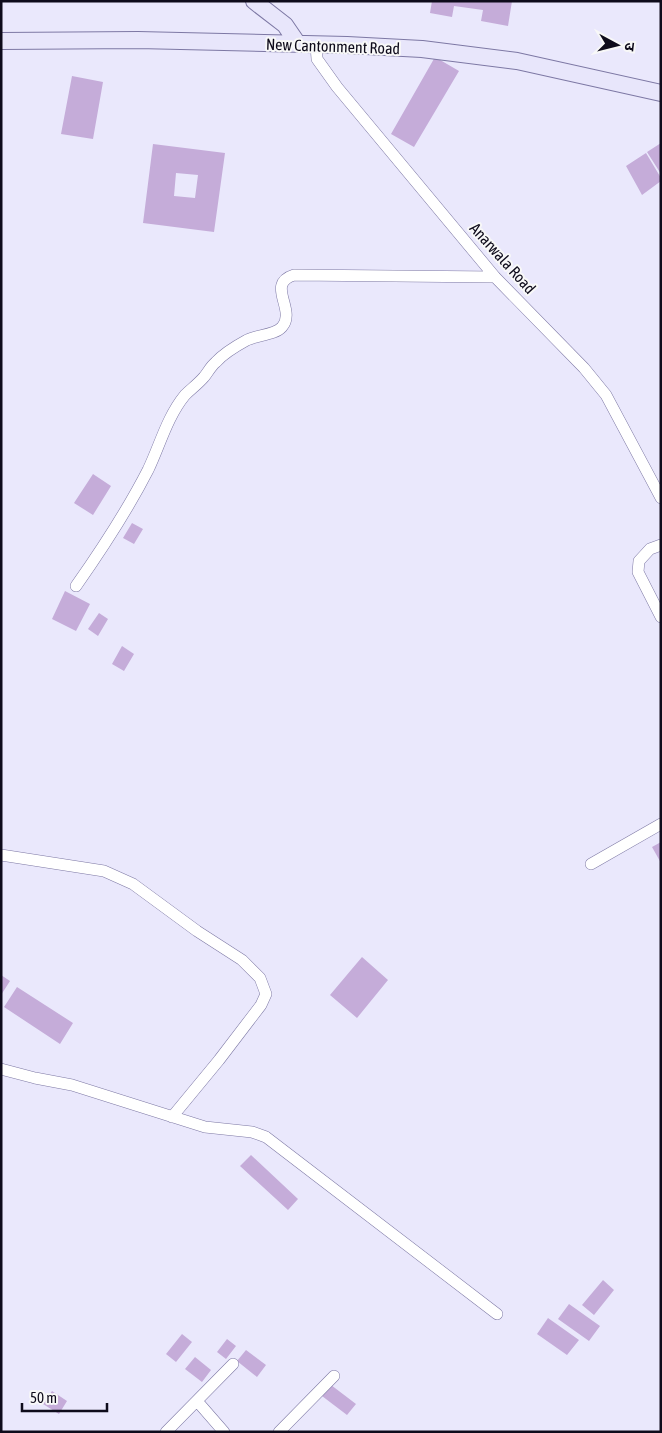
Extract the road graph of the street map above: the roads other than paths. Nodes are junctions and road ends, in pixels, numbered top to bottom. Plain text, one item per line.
1 (254, 1) edge
2 (1, 41) edge
3 (298, 44) junction
4 (316, 45) junction
5 (661, 93) edge
6 (495, 277) junction
7 (661, 498) edge
8 (661, 544) edge
9 (76, 586) dead end
10 (661, 617) edge
11 (661, 824) edge
12 (1, 855) edge
13 (591, 864) dead end
14 (1, 1069) edge
15 (172, 1117) junction
16 (497, 1314) dead end
17 (233, 1364) dead end
18 (334, 1376) dead end
19 (197, 1401) junction
20 (222, 1431) edge
21 (166, 1432) edge
22 (279, 1432) edge

1 - 3 street
2 - 3 street, New Cantonment Road
3 - 4 street, New Cantonment Road
4 - 5 street, New Cantonment Road
4 - 6 street, Anarwala Road
6 - 7 street, Anarwala Road
6 - 9 street
8 - 10 street
11 - 13 street
12 - 15 street
14 - 15 street
15 - 16 street
17 - 19 street
18 - 22 street
19 - 20 street
19 - 21 street

